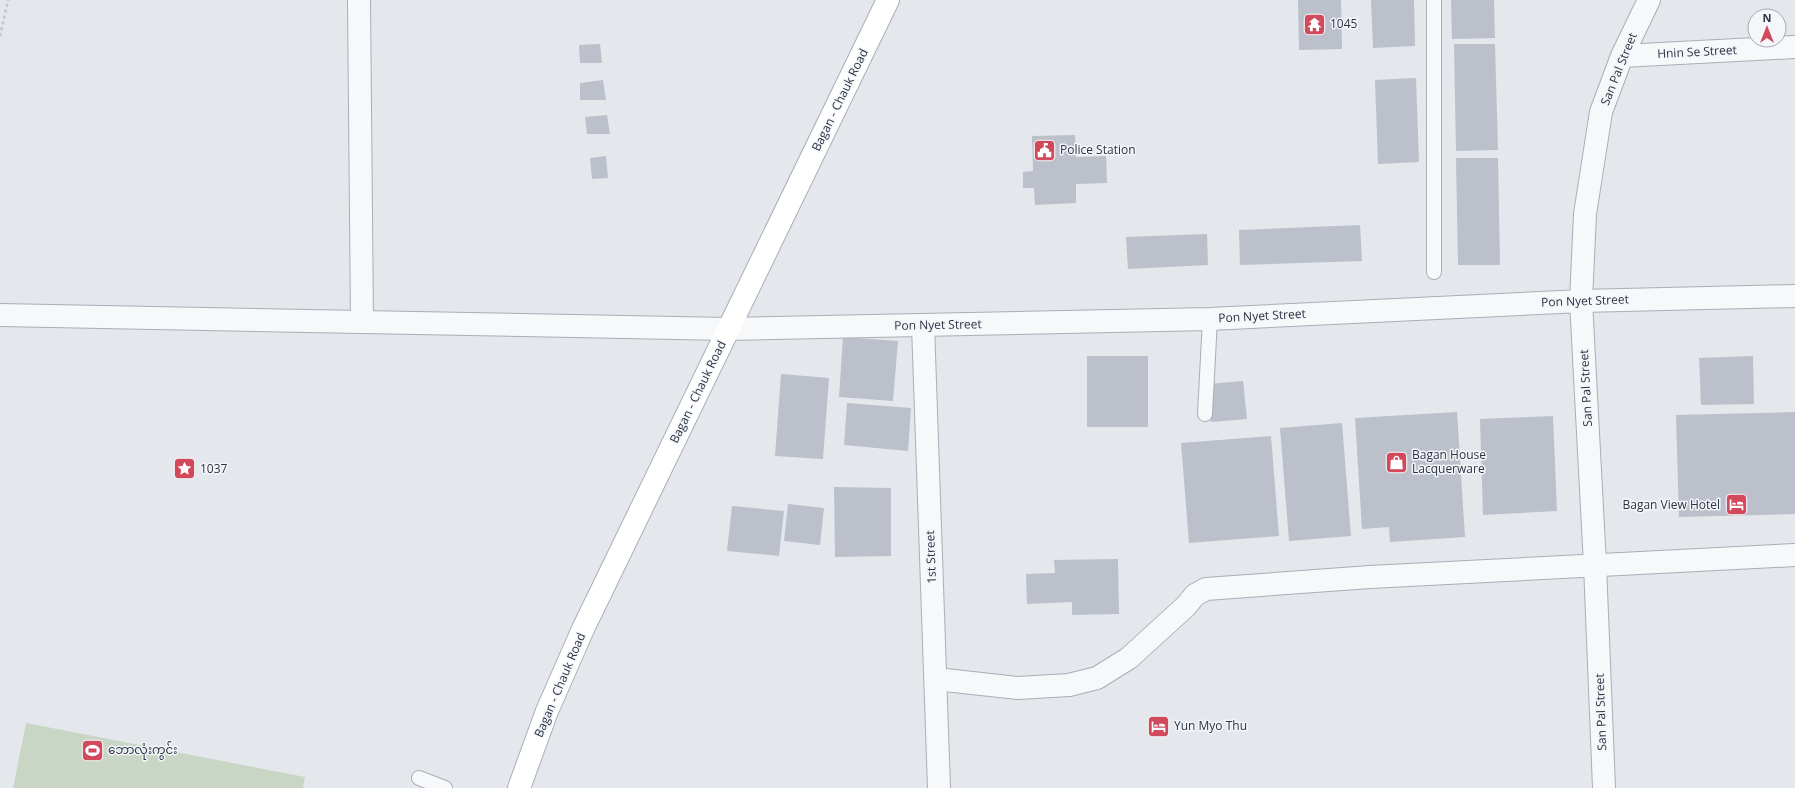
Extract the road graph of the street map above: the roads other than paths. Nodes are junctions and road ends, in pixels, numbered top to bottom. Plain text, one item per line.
1 (359, 0) edge
2 (888, 0) edge
3 (1434, 0) edge
4 (1649, 0) edge
5 (1795, 47) edge
6 (1622, 56) junction
7 (1434, 272) dead end
8 (1795, 296) edge
9 (1581, 301) junction
10 (0, 315) edge
11 (1210, 319) junction
12 (362, 322) junction
13 (923, 325) junction
14 (728, 329) junction
15 (1205, 414) dead end
16 (1795, 555) edge
17 (1595, 565) junction
18 (936, 679) junction
19 (419, 778) dead end
20 (445, 788) edge
21 (519, 788) edge
22 (939, 788) edge
23 (1604, 788) edge

1 - 12 street
2 - 14 main road, Bagan - Chauk Road
3 - 7 lane
4 - 6 street, San Pal Street
5 - 6 street, Hnin Se Street
6 - 9 street, San Pal Street
8 - 9 street, Pon Nyet Street
9 - 11 street, Pon Nyet Street
9 - 17 street, San Pal Street
10 - 12 street, Pon Nyet Street
11 - 13 street, Pon Nyet Street
11 - 15 lane
12 - 14 street, Pon Nyet Street
13 - 14 street, Pon Nyet Street
13 - 18 street, 1st Street
14 - 21 main road, Bagan - Chauk Road
16 - 17 street
17 - 18 street
17 - 23 street, San Pal Street
18 - 22 street, 1st Street
19 - 20 lane

